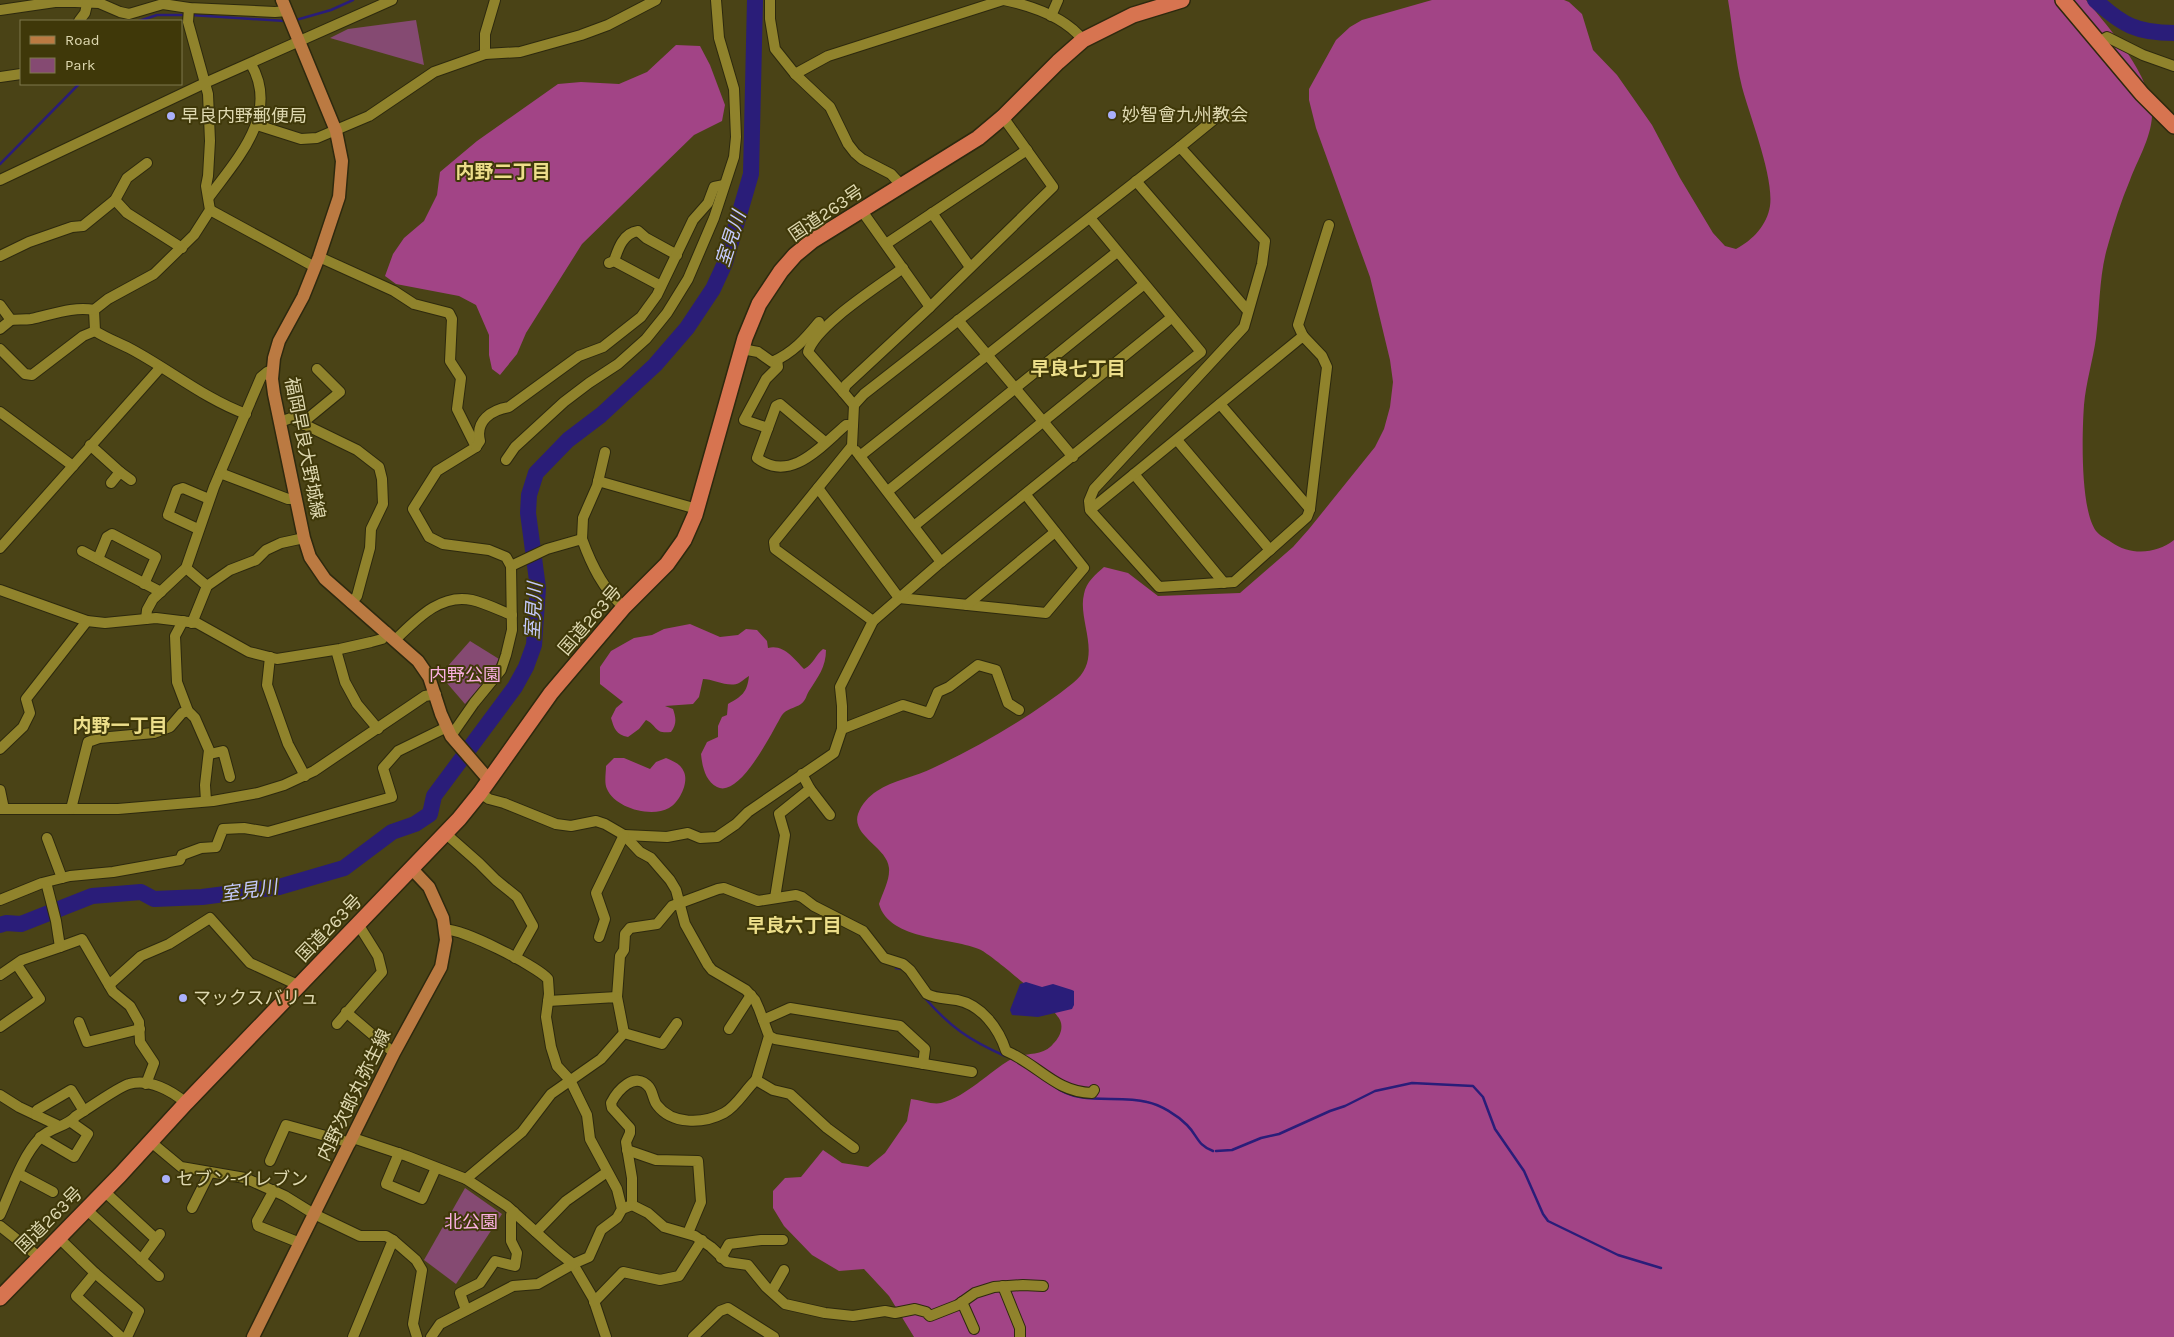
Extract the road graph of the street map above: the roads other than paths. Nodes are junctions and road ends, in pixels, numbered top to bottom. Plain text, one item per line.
1 (392, 0) edge
2 (495, 0) edge
3 (656, 0) edge
4 (716, 0) edge
5 (770, 0) edge
6 (1003, 0) edge
7 (1058, 0) edge
8 (1182, 0) edge
9 (2063, 0) edge
10 (88, 1) edge
11 (19, 4) edge
12 (194, 5) edge
13 (284, 5) edge
14 (0, 10) edge
15 (1051, 16) junction
16 (80, 20) edge
17 (1083, 40) junction
18 (300, 42) junction
19 (2098, 42) junction
20 (485, 54) junction
21 (251, 64) junction
22 (2174, 66) edge
23 (20, 74) edge
24 (795, 74) junction
25 (0, 77) edge
26 (205, 83) junction
27 (1231, 115) dead end
28 (1003, 117) junction
29 (257, 125) junction
30 (2174, 126) edge
31 (336, 131) junction
32 (1180, 146) junction
33 (1026, 150) junction
34 (147, 163) dead end
35 (0, 180) edge
36 (1136, 181) junction
37 (724, 185) junction
38 (902, 186) junction
39 (209, 197) junction
40 (115, 200) junction
41 (210, 210) junction
42 (862, 211) junction
43 (932, 213) junction
44 (1090, 218) junction
45 (1329, 225) dead end
46 (886, 244) junction
47 (182, 248) junction
48 (1117, 252) junction
49 (677, 254) junction
50 (0, 256) edge
51 (317, 262) junction
52 (970, 267) junction
53 (903, 268) junction
54 (1143, 285) junction
55 (661, 286) junction
56 (0, 305) edge
57 (930, 307) junction
58 (94, 310) junction
59 (1248, 311) junction
60 (1171, 318) junction
61 (10, 320) junction
62 (958, 320) junction
63 (820, 322) dead end
64 (0, 329) edge
65 (95, 330) junction
66 (1303, 336) junction
67 (0, 349) edge
68 (742, 349) junction
69 (1201, 352) junction
70 (988, 355) junction
71 (777, 360) junction
72 (1210, 362) junction
73 (160, 368) junction
74 (317, 369) dead end
75 (272, 370) junction
76 (1016, 388) junction
77 (843, 392) junction
78 (1220, 404) junction
79 (854, 405) junction
80 (0, 412) edge
81 (246, 414) junction
82 (1043, 421) junction
83 (280, 422) junction
84 (304, 425) junction
85 (853, 425) junction
86 (768, 428) junction
87 (1177, 440) junction
88 (825, 442) junction
89 (90, 445) junction
90 (852, 446) junction
91 (476, 448) junction
92 (605, 452) dead end
93 (860, 456) junction
94 (1073, 457) junction
95 (506, 460) dead end
96 (73, 466) junction
97 (120, 472) junction
98 (220, 473) junction
99 (1134, 474) junction
100 (131, 480) dead end
101 (598, 481) junction
102 (111, 483) dead end
103 (818, 488) junction
104 (888, 491) junction
105 (1026, 495) junction
106 (210, 499) junction
107 (296, 499) junction
108 (697, 509) junction
109 (1310, 509) junction
110 (1090, 510) junction
111 (914, 526) junction
112 (198, 529) junction
113 (1055, 532) junction
114 (304, 538) junction
115 (582, 539) junction
116 (0, 548) edge
117 (1270, 550) junction
118 (82, 551) dead end
119 (98, 559) junction
120 (942, 562) junction
121 (511, 566) junction
122 (186, 568) junction
123 (1224, 583) junction
124 (144, 584) junction
125 (207, 586) junction
126 (0, 590) edge
127 (161, 592) junction
128 (899, 598) junction
129 (351, 602) junction
130 (967, 605) junction
131 (624, 607) junction
132 (512, 615) junction
133 (146, 619) junction
134 (86, 621) junction
135 (873, 621) junction
136 (188, 622) junction
137 (391, 636) junction
138 (336, 650) junction
139 (270, 657) junction
140 (436, 694) junction
141 (1019, 710) dead end
142 (188, 711) junction
143 (378, 729) junction
144 (842, 729) junction
145 (449, 732) junction
146 (0, 749) edge
147 (210, 754) junction
148 (802, 774) junction
149 (304, 776) junction
150 (230, 777) dead end
151 (489, 780) junction
152 (810, 789) junction
153 (0, 790) edge
154 (480, 793) junction
155 (206, 802) junction
156 (2, 809) edge
157 (71, 809) junction
158 (830, 815) dead end
159 (445, 833) junction
160 (624, 834) junction
161 (47, 838) dead end
162 (412, 869) junction
163 (62, 878) junction
164 (48, 886) dead end
165 (1, 896) edge
166 (775, 898) junction
167 (680, 902) junction
168 (358, 924) junction
169 (445, 930) junction
170 (599, 937) dead end
171 (60, 947) junction
172 (515, 958) junction
173 (17, 965) junction
174 (0, 975) edge
175 (109, 985) junction
176 (300, 986) junction
177 (751, 995) junction
178 (617, 998) junction
179 (548, 1001) junction
180 (346, 1012) junction
181 (763, 1020) junction
182 (79, 1022) dead end
183 (677, 1023) dead end
184 (336, 1024) dead end
185 (0, 1027) edge
186 (140, 1029) junction
187 (729, 1029) dead end
188 (624, 1033) junction
189 (769, 1036) junction
190 (394, 1053) junction
191 (923, 1064) junction
192 (972, 1072) dead end
193 (570, 1080) junction
194 (756, 1080) junction
195 (146, 1084) junction
196 (1094, 1090) dead end
197 (0, 1095) edge
198 (186, 1103) junction
199 (84, 1112) junction
200 (36, 1115) junction
201 (71, 1122) junction
202 (57, 1125) junction
203 (40, 1137) junction
204 (352, 1141) junction
205 (151, 1142) junction
206 (854, 1148) dead end
207 (627, 1150) junction
208 (399, 1153) junction
209 (270, 1161) dead end
210 (436, 1168) junction
211 (210, 1172) junction
212 (607, 1172) junction
213 (19, 1174) junction
214 (466, 1179) junction
215 (274, 1190) junction
216 (104, 1191) junction
217 (53, 1192) dead end
218 (627, 1207) junction
219 (192, 1208) dead end
220 (86, 1209) junction
221 (514, 1212) junction
222 (314, 1214) junction
223 (0, 1215) edge
224 (0, 1226) edge
225 (536, 1232) junction
226 (688, 1233) junction
227 (58, 1237) junction
228 (393, 1240) junction
229 (702, 1240) junction
230 (783, 1240) dead end
231 (300, 1243) junction
232 (39, 1257) junction
233 (721, 1258) junction
234 (141, 1260) junction
235 (573, 1264) junction
236 (784, 1270) dead end
237 (95, 1273) junction
238 (159, 1276) dead end
239 (1003, 1286) junction
240 (1043, 1286) dead end
241 (772, 1291) junction
242 (0, 1298) edge
243 (594, 1302) junction
244 (962, 1302) junction
245 (466, 1310) junction
246 (974, 1329) dead end
247 (760, 1334) edge
248 (121, 1337) edge
249 (127, 1337) edge
250 (253, 1337) edge
251 (353, 1337) edge
252 (417, 1337) edge
253 (431, 1337) edge
254 (606, 1337) edge
255 (693, 1337) edge
256 (774, 1337) edge
257 (1020, 1337) edge

1 - 18 street
2 - 20 street
3 - 20 street
4 - 37 street
5 - 24 street
6 - 15 street
6 - 24 street
7 - 15 street
8 - 17 highway, 国道263号
9 - 19 highway
10 - 11 street
10 - 12 street
10 - 16 street
11 - 14 street
12 - 13 street
12 - 26 street
13 - 18 main road, 福岡早良大野城線
15 - 17 street
17 - 28 highway, 国道263号
18 - 21 street
18 - 31 main road, 福岡早良大野城線
19 - 22 street
19 - 30 highway
20 - 31 street
21 - 26 street
21 - 29 street
23 - 25 street
24 - 38 street
26 - 35 street
26 - 39 street
27 - 32 street
28 - 33 street
28 - 38 highway, 国道263号
29 - 31 street
29 - 39 street
31 - 51 main road, 福岡早良大野城線
32 - 36 street
32 - 59 street
33 - 43 street
33 - 52 street
34 - 40 street
36 - 44 street
36 - 59 street
37 - 49 street
37 - 95 street
38 - 42 highway, 国道263号
39 - 41 street
40 - 47 street
40 - 50 street
41 - 47 street
41 - 51 street
42 - 46 street
42 - 68 highway, 国道263号
43 - 46 street
43 - 52 street
44 - 48 street
44 - 62 street
45 - 66 street
46 - 53 street
47 - 58 street
48 - 54 street
48 - 70 street
49 - 55 street
49 - 55 street
51 - 75 main road, 福岡早良大野城線
51 - 91 street
52 - 57 street
53 - 57 street
53 - 77 street
54 - 60 street
54 - 76 street
55 - 91 street
56 - 61 street
57 - 77 street
58 - 61 street
58 - 65 street
59 - 72 street
60 - 69 street
60 - 82 street
61 - 64 street
62 - 70 street
62 - 79 street
63 - 71 street
65 - 67 street
65 - 73 street
66 - 78 street
66 - 109 street
68 - 71 street
68 - 108 highway, 国道263号
69 - 72 street
69 - 94 street
70 - 76 street
70 - 93 street
71 - 86 street
72 - 110 street
73 - 81 street
73 - 89 street
74 - 84 street
75 - 81 street
75 - 83 main road, 福岡早良大野城線
76 - 82 street
76 - 104 street
77 - 79 street
78 - 87 street
78 - 109 street
79 - 85 street
80 - 96 street
81 - 98 street
82 - 94 street
82 - 111 street
83 - 84 street
83 - 107 main road, 福岡早良大野城線
84 - 129 street
85 - 88 street
85 - 90 street
86 - 88 street
86 - 88 street
87 - 99 street
87 - 117 street
89 - 96 street
89 - 97 street
90 - 93 street
90 - 103 street
91 - 121 street
92 - 101 street
93 - 104 street
94 - 105 street
96 - 116 street
97 - 100 street
97 - 102 street
98 - 106 street
98 - 107 street
99 - 110 street
99 - 123 street
101 - 108 street
101 - 115 street
103 - 128 street
103 - 135 street
104 - 111 street
105 - 113 street
105 - 120 street
106 - 112 street
106 - 112 street
107 - 114 main road, 福岡早良大野城線
108 - 131 highway, 国道263号
109 - 117 street
110 - 123 street
111 - 120 street
112 - 122 street
113 - 130 street
113 - 130 street
114 - 125 street
114 - 129 main road, 福岡早良大野城線
115 - 121 street
115 - 131 street
117 - 123 street
118 - 119 street
119 - 124 street
119 - 124 street
120 - 128 street
121 - 132 street
122 - 125 street
122 - 127 street
124 - 127 street
125 - 136 street
126 - 134 street
127 - 133 street
128 - 130 street
128 - 135 street
129 - 137 main road, 福岡早良大野城線
131 - 151 highway, 国道263号
132 - 137 street
132 - 145 street
133 - 134 street
133 - 136 street
134 - 146 street
135 - 144 street
136 - 139 street
136 - 142 street
137 - 138 street
137 - 140 main road, 福岡早良大野城線
138 - 139 street
138 - 143 street
139 - 149 street
140 - 143 street
140 - 145 main road, 福岡早良大野城線
141 - 144 street
142 - 147 street
142 - 157 street
143 - 149 street
144 - 148 street
145 - 151 main road, 福岡早良大野城線
145 - 163 street
147 - 150 street
147 - 155 street
148 - 152 street
148 - 160 street
149 - 155 street
151 - 154 highway, 国道263号
152 - 158 street
152 - 166 street
153 - 156 street
154 - 159 highway, 国道263号
154 - 160 street
155 - 157 street
156 - 157 street
159 - 162 highway, 国道263号
159 - 172 street
160 - 167 street
160 - 170 street
161 - 163 street
162 - 168 highway, 国道263号
162 - 169 main road, 内野次郎丸弥生線
163 - 165 street
164 - 171 street
166 - 167 street
166 - 196 street
167 - 177 street
167 - 178 street
168 - 176 highway, 国道263号
168 - 180 street
169 - 172 street
169 - 190 main road, 内野次郎丸弥生線
171 - 173 street
171 - 175 street
172 - 179 street
173 - 174 street
173 - 185 street
175 - 176 street
175 - 186 street
176 - 198 highway, 国道263号
177 - 181 street
177 - 187 street
178 - 179 street
178 - 188 street
179 - 193 street
180 - 184 street
180 - 190 street
181 - 189 street
181 - 191 street
182 - 186 street
183 - 188 street
186 - 195 street
188 - 193 street
189 - 191 street
189 - 194 street
190 - 204 main road, 内野次郎丸弥生線
191 - 192 street
193 - 212 street
193 - 214 street
194 - 206 street
194 - 207 street
195 - 198 street
195 - 199 street
197 - 200 street
198 - 205 highway, 国道263号
199 - 200 street
199 - 201 street
200 - 202 street
201 - 202 street
201 - 203 street
202 - 203 street
203 - 213 street
204 - 208 street
204 - 209 street
204 - 222 main road, 内野次郎丸弥生線
205 - 211 street
205 - 216 highway, 国道263号
207 - 218 street
207 - 226 street
208 - 210 street
208 - 210 street
210 - 214 street
211 - 215 street
211 - 219 street
212 - 218 street
212 - 225 street
213 - 217 street
213 - 223 street
214 - 221 street
215 - 222 street
215 - 231 street
216 - 220 highway, 国道263号
216 - 234 street
218 - 226 street
218 - 235 street
220 - 227 highway, 国道263号
220 - 234 street
221 - 225 street
221 - 245 street
222 - 228 street
222 - 231 main road, 内野次郎丸弥生線
224 - 232 street
225 - 235 street
226 - 229 street
227 - 232 highway, 国道263号
227 - 237 street
228 - 251 street
228 - 252 street
229 - 233 street
229 - 243 street
230 - 233 street
231 - 250 main road, 内野次郎丸弥生線
232 - 242 highway, 国道263号
233 - 241 street
234 - 238 street
235 - 243 street
235 - 245 street
236 - 241 street
237 - 248 street
237 - 249 street
239 - 240 street
239 - 244 street
239 - 257 street
241 - 244 street
243 - 254 street
244 - 246 street
245 - 253 street
247 - 255 street
247 - 256 street

